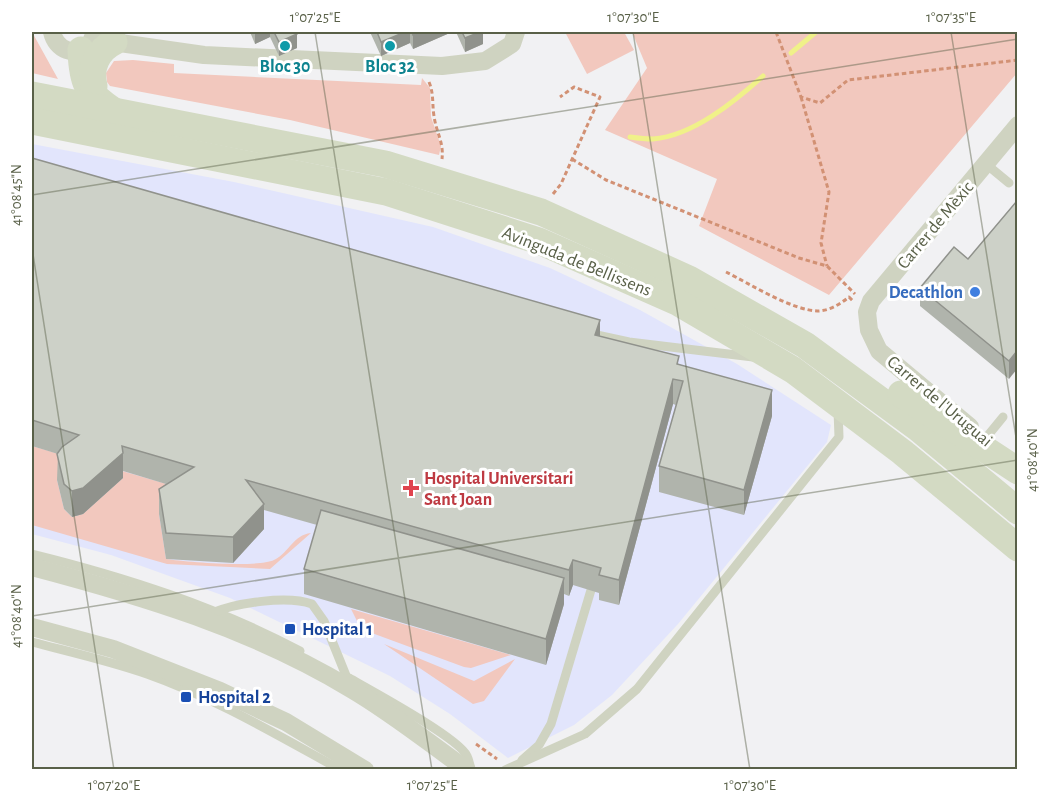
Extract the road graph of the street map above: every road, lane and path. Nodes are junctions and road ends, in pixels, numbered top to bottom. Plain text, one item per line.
1 (52, 32) edge
2 (516, 32) edge
3 (776, 32) edge
4 (95, 41) edge
5 (1017, 60) edge
6 (428, 75) dead end
7 (32, 95) edge
8 (560, 97) dead end
9 (801, 97) junction
10 (107, 106) junction
11 (32, 121) edge
12 (1017, 125) edge
13 (442, 159) dead end
14 (572, 159) junction
15 (986, 164) junction
16 (1009, 183) dead end
17 (541, 212) junction
18 (827, 266) junction
19 (689, 279) junction
20 (871, 301) junction
21 (582, 333) edge
22 (771, 357) junction
23 (838, 402) junction
24 (1003, 417) dead end
25 (985, 439) junction
26 (1017, 466) edge
27 (1017, 511) edge
28 (1017, 548) edge
29 (32, 554) edge
30 (32, 567) edge
31 (591, 590) edge
32 (207, 614) junction
33 (32, 627) edge
34 (32, 642) edge
35 (348, 682) junction
36 (519, 764) junction
37 (464, 768) edge
38 (341, 770) edge
39 (365, 770) edge
40 (505, 770) edge

1 - 4 street
2 - 4 street
3 - 9 path
4 - 10 main road
5 - 9 path
6 - 13 path
7 - 10 main road, Avinguda de Bellissens
8 - 14 path
9 - 18 path
10 - 17 main road, Avinguda de Bellissens
11 - 22 main road, Avinguda de Bellissens
12 - 15 street, Carrer de Mèxic
14 - 17 path
14 - 18 path
15 - 16 lane
15 - 20 street, Carrer de Mèxic
17 - 19 main road, Avinguda de Bellissens
18 - 20 path
19 - 26 main road
19 - 27 main road, Avinguda de Bellissens
20 - 25 street, Carrer de l'Uruguai
21 - 22 lane
22 - 23 main road, Avinguda de Bellissens
23 - 28 main road, Avinguda de Bellissens
23 - 36 lane
24 - 25 lane
25 - 26 street, Carrer de l'Uruguai
29 - 32 lane
30 - 32 street
31 - 36 lane
32 - 35 street
32 - 35 lane
33 - 39 street
34 - 38 lane
35 - 37 street
36 - 40 lane

